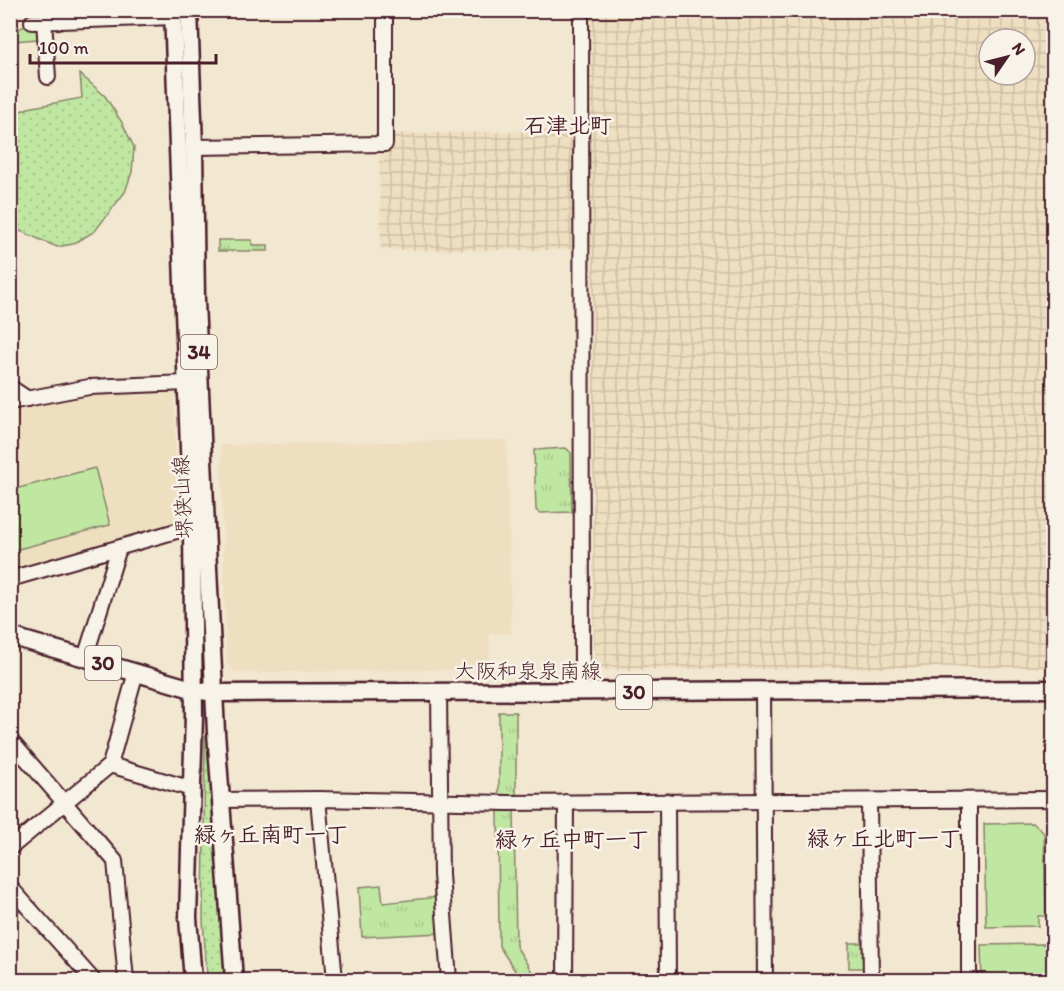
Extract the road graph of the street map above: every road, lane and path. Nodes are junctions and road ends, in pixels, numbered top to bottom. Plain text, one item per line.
1 (385, 10) edge
2 (581, 10) edge
3 (179, 13) edge
4 (48, 77) dead end
5 (194, 147) junction
6 (187, 383) junction
7 (10, 387) edge
8 (28, 399) junction
9 (10, 402) edge
10 (192, 530) junction
11 (119, 548) junction
12 (10, 579) edge
13 (10, 636) edge
14 (85, 658) junction
15 (136, 672) junction
16 (1053, 689) edge
17 (195, 690) junction
18 (763, 691) junction
19 (439, 692) junction
20 (582, 692) junction
21 (215, 693) junction
22 (10, 740) edge
23 (110, 765) junction
24 (192, 789) junction
25 (318, 799) junction
26 (1053, 799) edge
27 (222, 800) junction
28 (969, 800) junction
29 (668, 801) junction
30 (764, 801) junction
31 (870, 801) junction
32 (441, 802) junction
33 (566, 802) junction
34 (65, 803) junction
35 (10, 848) edge
36 (10, 886) edge
37 (93, 981) edge
38 (126, 981) edge
39 (193, 981) edge
40 (234, 981) edge
41 (335, 981) edge
42 (449, 981) edge
43 (565, 981) edge
44 (668, 981) edge
45 (765, 981) edge
46 (871, 981) edge
47 (969, 981) edge

1 - 5 street
2 - 20 street
3 - 4 street
3 - 5 main road, 堺狭山線 / 34
3 - 6 main road, 堺狭山線 / 34
5 - 21 main road, 堺狭山線 / 34
6 - 8 street
6 - 10 main road, 堺狭山線 / 34
7 - 8 street
8 - 9 street
10 - 11 street
10 - 17 main road, 堺狭山線 / 34
11 - 12 street
11 - 14 street
13 - 14 main road, 大阪和泉泉南線 / 30
14 - 15 main road, 大阪和泉泉南線 / 30
15 - 17 main road, 大阪和泉泉南線 / 30
15 - 23 street
16 - 18 main road, 大阪和泉泉南線 / 30
17 - 21 main road, 大阪和泉泉南線 / 30
17 - 24 main road, 堺狭山線 / 34
18 - 20 main road, 大阪和泉泉南線 / 30
18 - 30 street
19 - 20 main road, 大阪和泉泉南線 / 30
19 - 21 main road, 大阪和泉泉南線 / 30
19 - 32 street
21 - 27 main road, 堺狭山線 / 34
22 - 34 street
23 - 24 street
23 - 34 street
24 - 39 main road, 堺狭山線 / 34
25 - 27 street
25 - 32 street
25 - 41 street
26 - 28 street
27 - 40 main road, 堺狭山線 / 34
28 - 31 street
28 - 47 street
29 - 30 street
29 - 33 street
29 - 44 street
30 - 31 street
30 - 45 street
31 - 46 street
32 - 33 street
32 - 42 street
33 - 43 street
34 - 35 street
34 - 38 street
36 - 37 street

